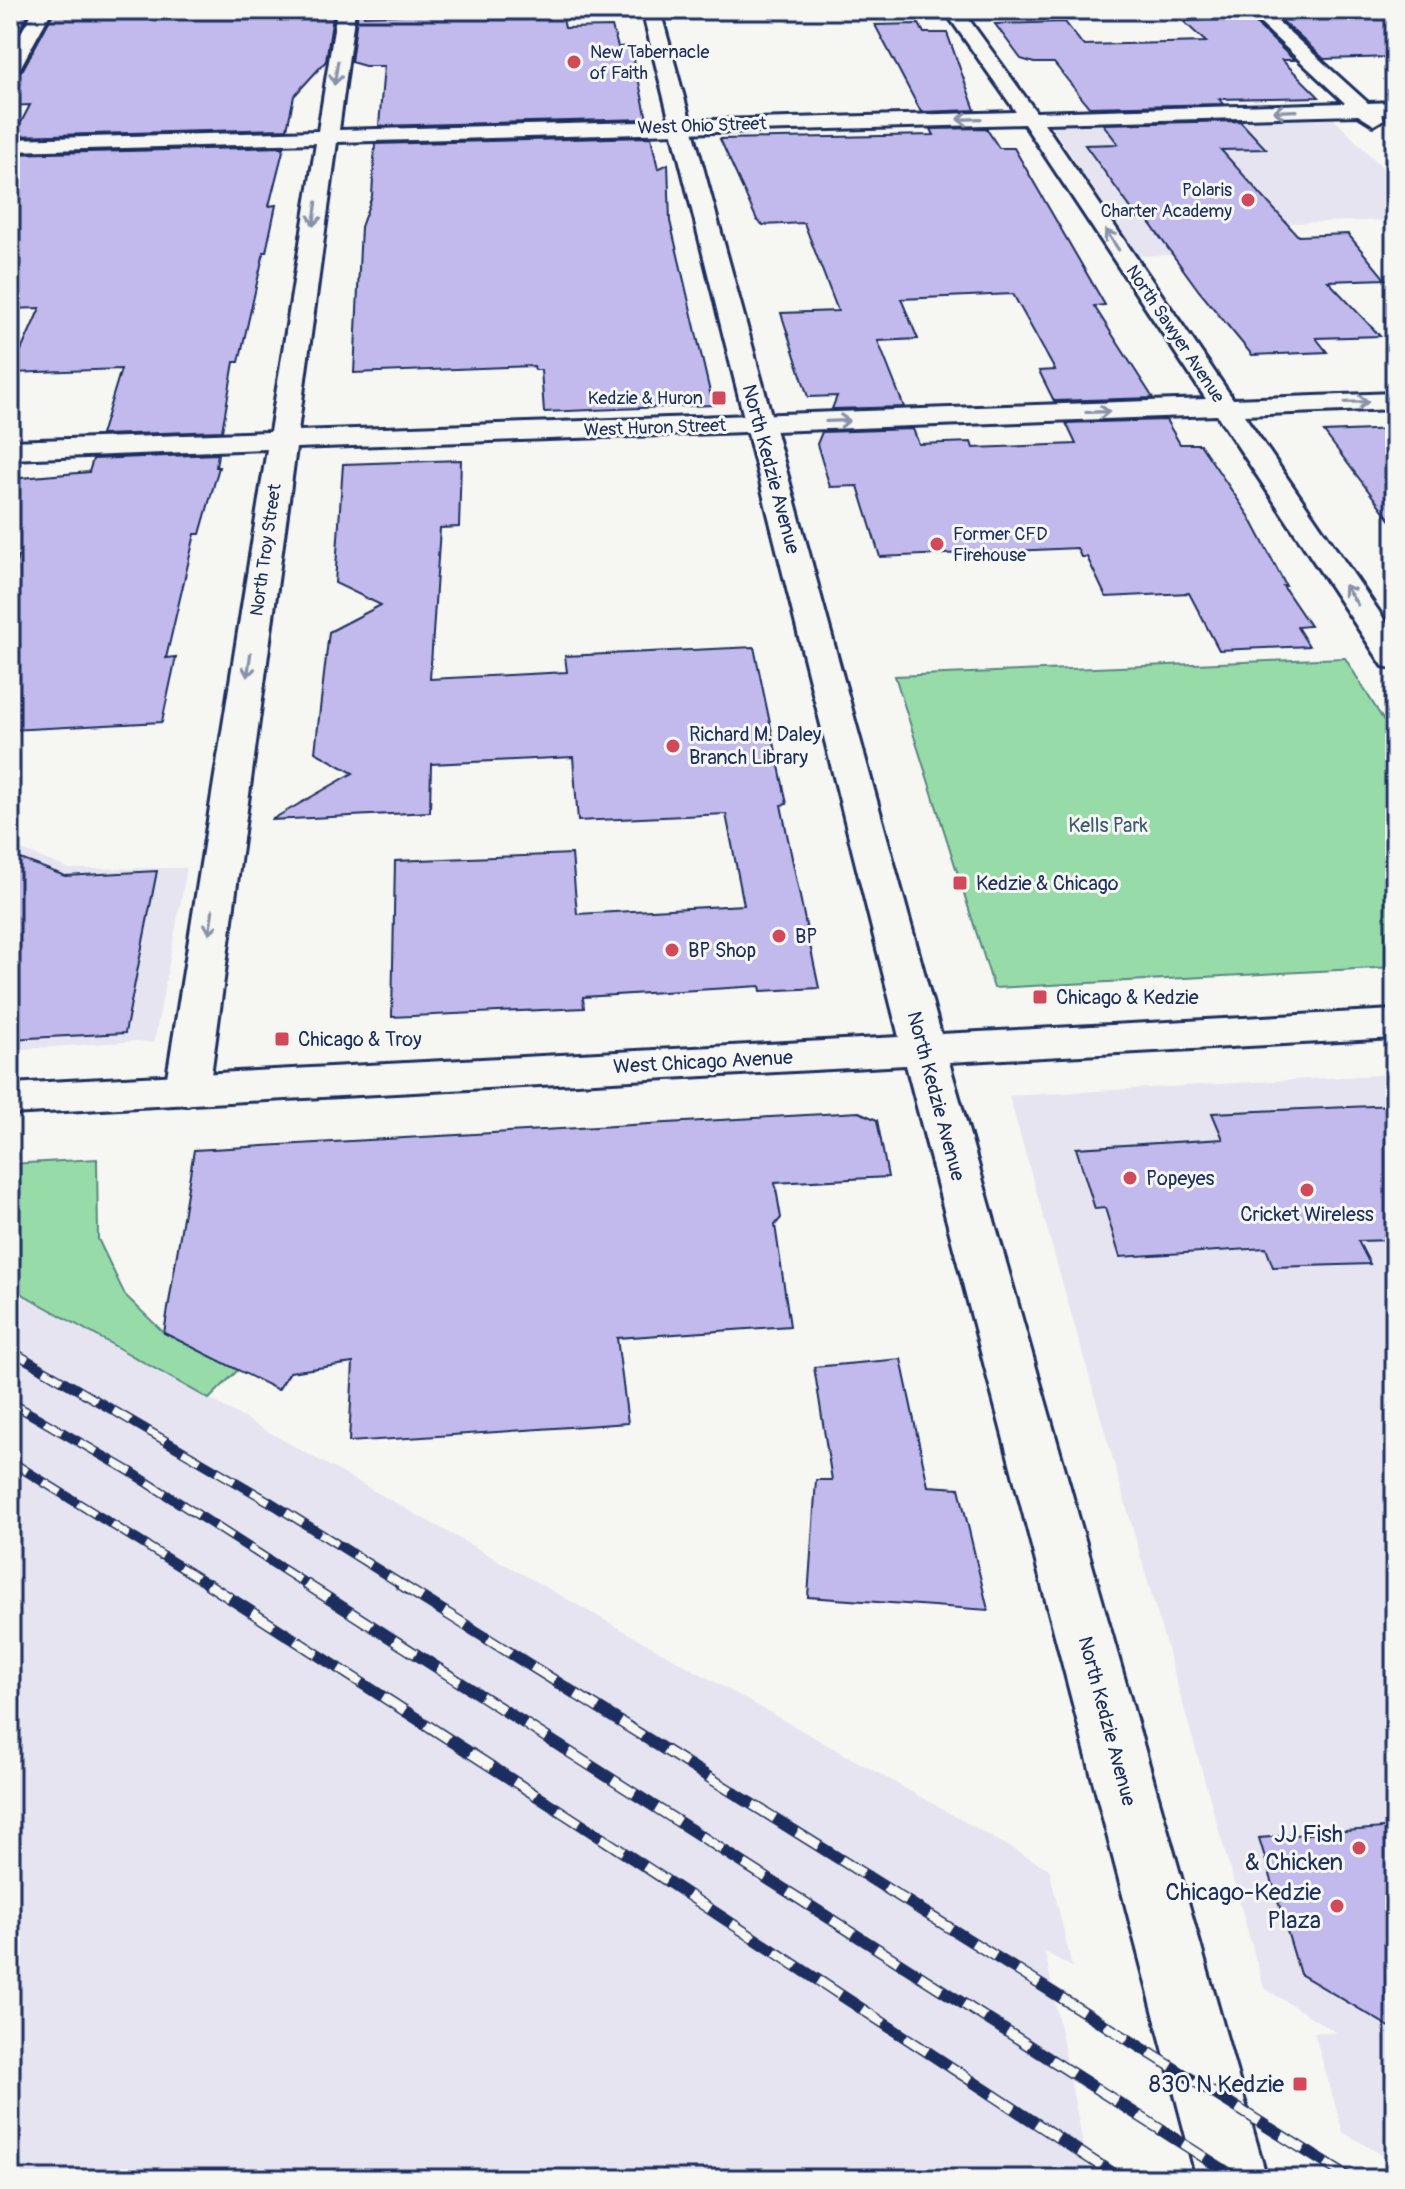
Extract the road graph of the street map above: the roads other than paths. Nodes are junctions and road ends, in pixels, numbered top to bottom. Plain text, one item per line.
1 (43, 10) edge
2 (346, 10) edge
3 (651, 10) edge
4 (953, 10) edge
5 (1255, 10) edge
6 (10, 68) edge
7 (1395, 108) edge
8 (1363, 109) junction
9 (1030, 118) junction
10 (682, 127) junction
11 (1385, 129) dead end
12 (326, 137) junction
13 (10, 145) edge
14 (1395, 401) edge
15 (1225, 407) junction
16 (760, 424) junction
17 (282, 440) junction
18 (10, 450) edge
19 (1395, 659) edge
20 (1395, 1024) edge
21 (924, 1051) junction
22 (187, 1090) junction
23 (10, 1099) edge
24 (1232, 2179) edge

1 - 6 street
2 -> 12 street, North Troy Street
3 - 10 street, North Kedzie Avenue
4 - 9 street, North Sawyer Avenue
5 - 8 street
7 - 8 street, West Ohio Street
8 -> 9 street, West Ohio Street
8 - 11 street
9 -> 10 street, West Ohio Street
15 -> 9 street, North Sawyer Avenue
10 - 12 street, West Ohio Street
10 - 16 street, North Kedzie Avenue
12 - 13 street, West Ohio Street
12 -> 17 street, North Troy Street
15 -> 14 street, West Huron Street
16 -> 15 street, West Huron Street
19 -> 15 street, North Sawyer Avenue
16 - 17 street, West Huron Street
16 - 21 street, North Kedzie Avenue
17 - 18 street, West Huron Street
17 -> 22 street, North Troy Street
20 - 21 street, West Chicago Avenue
21 - 22 street, West Chicago Avenue
21 - 24 street, North Kedzie Avenue
22 - 23 street, West Chicago Avenue

